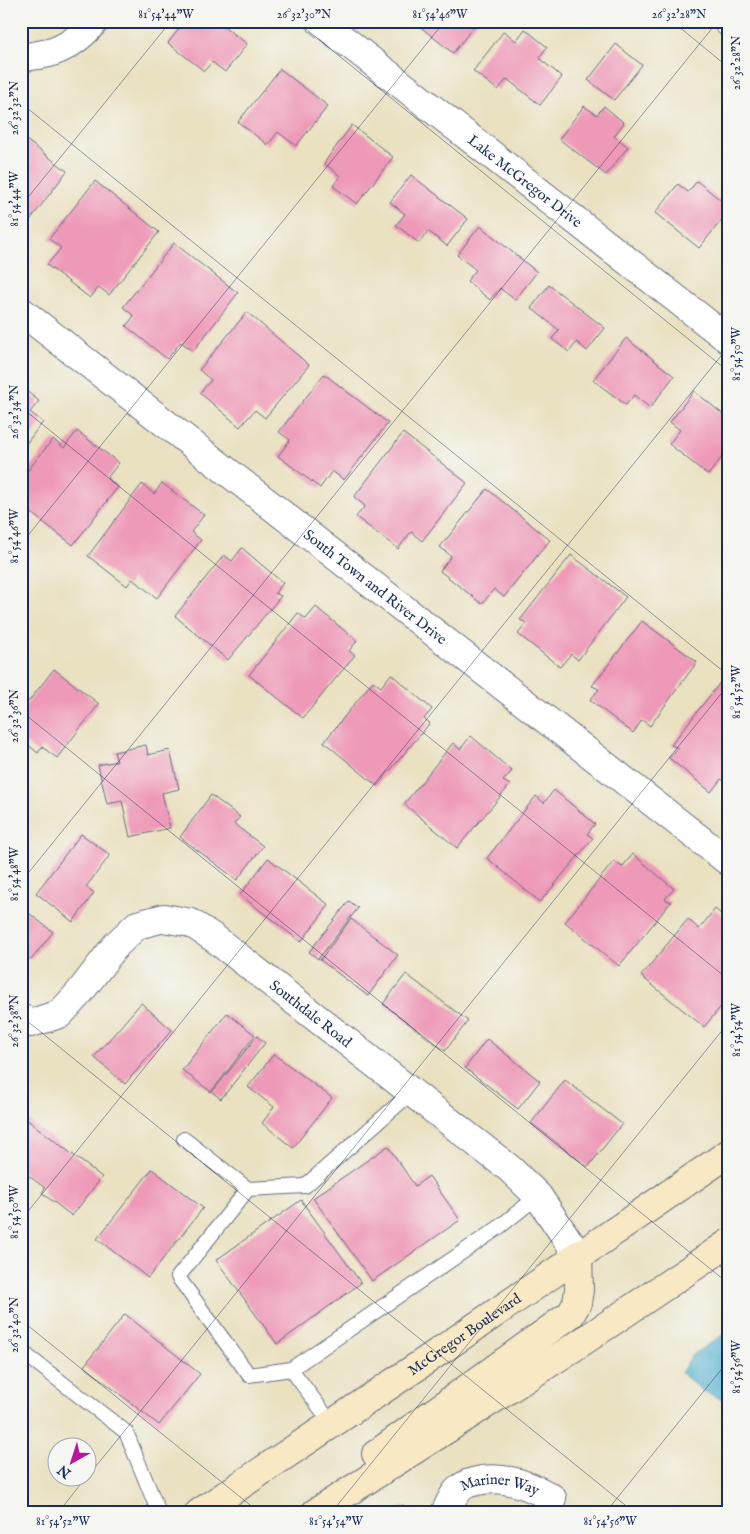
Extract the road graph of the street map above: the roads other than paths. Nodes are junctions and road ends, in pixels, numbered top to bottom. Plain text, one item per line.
1 (94, 21) edge
2 (320, 21) edge
3 (21, 58) edge
4 (21, 312) edge
5 (729, 340) edge
6 (729, 862) edge
7 (21, 1018) edge
8 (412, 1092) junction
9 (184, 1139) dead end
10 (729, 1153) edge
11 (248, 1189) junction
12 (538, 1196) junction
13 (729, 1243) edge
14 (578, 1256) junction
15 (21, 1351) edge
16 (292, 1369) junction
17 (332, 1424) junction
18 (353, 1488) junction
19 (159, 1513) edge
20 (199, 1513) edge
21 (315, 1513) edge
22 (445, 1513) edge
23 (545, 1513) edge

1 - 3 street
2 - 5 street, Lake McGregor Drive
4 - 6 street, South Town and River Drive
7 - 8 street, Southdale Road
8 - 11 lane
8 - 12 street, Southdale Road
9 - 11 lane
10 - 14 main road, McGregor Boulevard
11 - 16 lane
12 - 14 street, Southdale Road
12 - 16 lane
13 - 18 main road
14 - 17 main road, McGregor Boulevard
14 - 18 main road
15 - 19 lane
16 - 17 lane
17 - 20 main road, McGregor Boulevard
18 - 21 main road
22 - 23 street, Mariner Way

